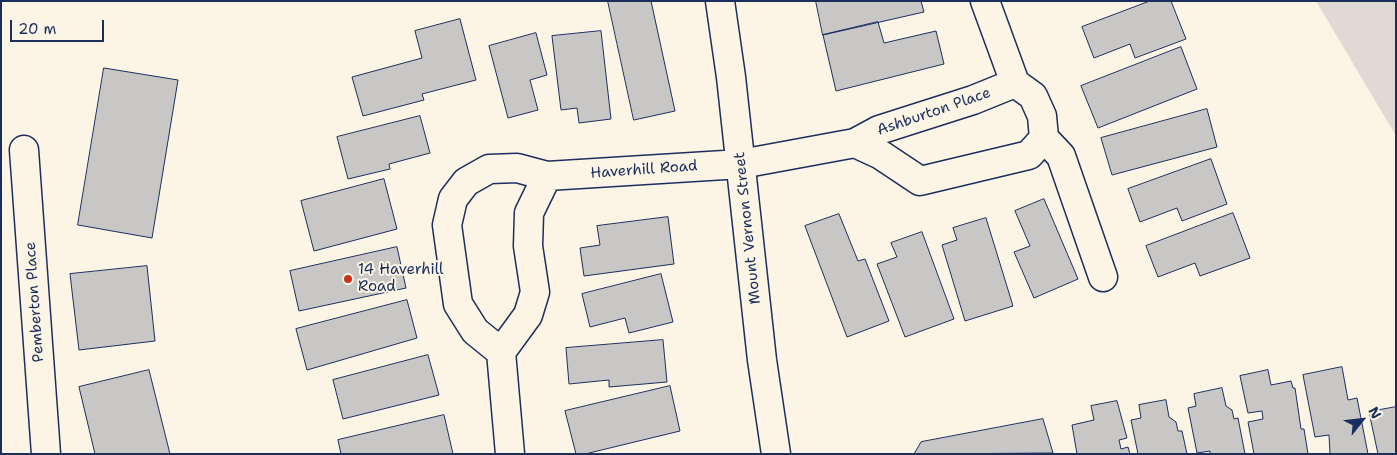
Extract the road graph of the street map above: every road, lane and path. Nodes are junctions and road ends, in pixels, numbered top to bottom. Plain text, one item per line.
1 (720, 1) edge
2 (984, 1) edge
3 (1015, 82) junction
4 (1044, 138) junction
5 (855, 143) junction
6 (24, 150) dead end
7 (741, 164) junction
8 (547, 176) junction
9 (1103, 277) dead end
10 (501, 352) junction
11 (46, 454) edge
12 (510, 454) edge
13 (776, 454) edge

1 - 7 street, Mount Vernon Street
2 - 3 street
3 - 4 street
3 - 5 street, Ashburton Place
4 - 5 street, Ashburton Place
4 - 9 street
5 - 7 street, Ashburton Place
6 - 11 street, Pemberton Place
7 - 8 street, Haverhill Road
7 - 13 street, Mount Vernon Street
8 - 10 street
8 - 10 street, Haverhill Road
10 - 12 street

